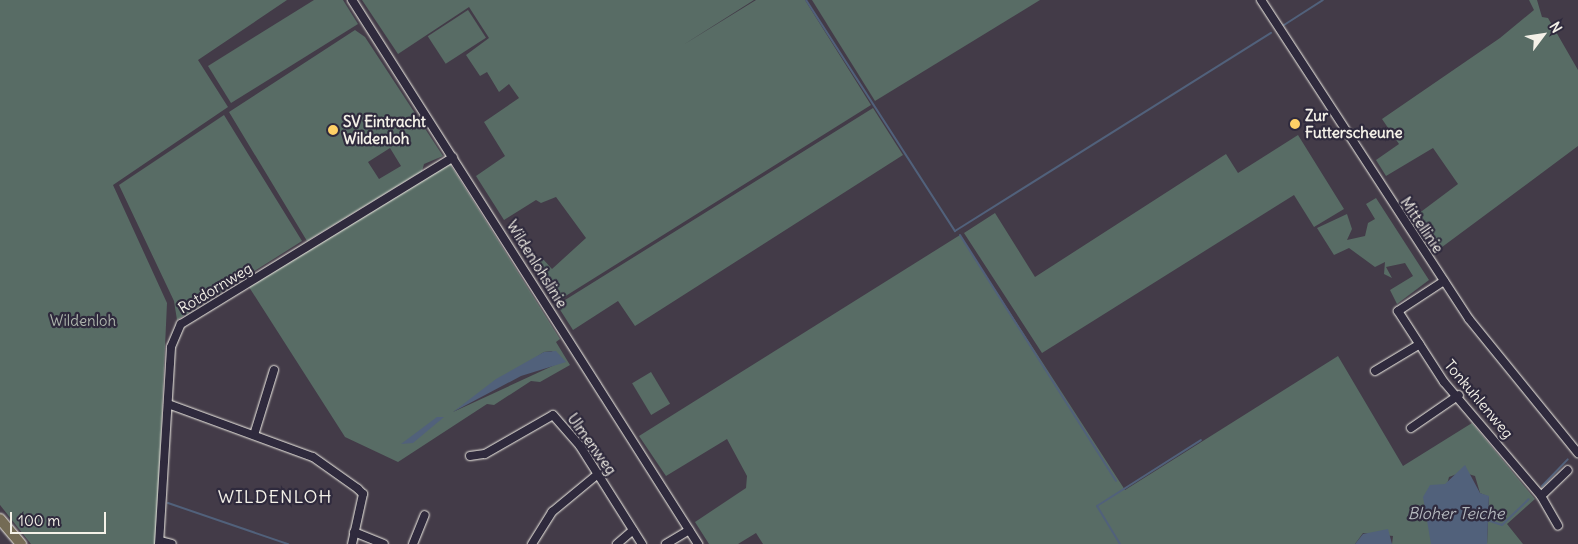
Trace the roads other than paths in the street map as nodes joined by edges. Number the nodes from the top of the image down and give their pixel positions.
1 (352, 0) edge
2 (1261, 0) edge
3 (453, 157) junction
4 (1444, 281) junction
5 (1420, 344) junction
6 (274, 370) dead end
7 (1375, 371) dead end
8 (1459, 396) junction
9 (168, 404) junction
10 (1411, 428) dead end
11 (254, 436) junction
12 (1578, 453) edge
13 (470, 456) dead end
14 (1568, 470) dead end
15 (598, 474) junction
16 (1541, 496) junction
17 (425, 515) dead end
18 (0, 519) edge
19 (1558, 526) dead end
20 (633, 530) junction
21 (689, 530) junction
22 (354, 532) junction
23 (160, 543) edge
24 (21, 544) edge
25 (172, 544) edge
26 (352, 544) edge
27 (384, 544) edge
28 (412, 544) edge
29 (532, 544) edge
30 (617, 544) edge
31 (642, 544) edge
32 (666, 544) edge
33 (698, 544) edge

1 - 3 street, Wildenlohslinie
2 - 4 street, Mittellinie
3 - 9 street, Rotdornweg
3 - 21 street, Wildenlohslinie
4 - 5 street, Tonkuhlenweg
4 - 12 street, Mittellinie
5 - 7 street
5 - 8 street, Tonkuhlenweg
6 - 11 street
8 - 10 street
8 - 16 street, Tonkuhlenweg
9 - 11 street
9 - 23 street, Rotdornweg
11 - 22 street
13 - 15 street, Ulmenweg
14 - 16 street
15 - 20 street, Ulmenweg
15 - 29 street
16 - 19 street, Tonkuhlenweg
17 - 28 street
18 - 24 main road
20 - 30 street
20 - 31 street, Ulmenweg
21 - 32 street
21 - 33 street, Wildenlohslinie
22 - 26 street
22 - 27 street
23 - 25 street

